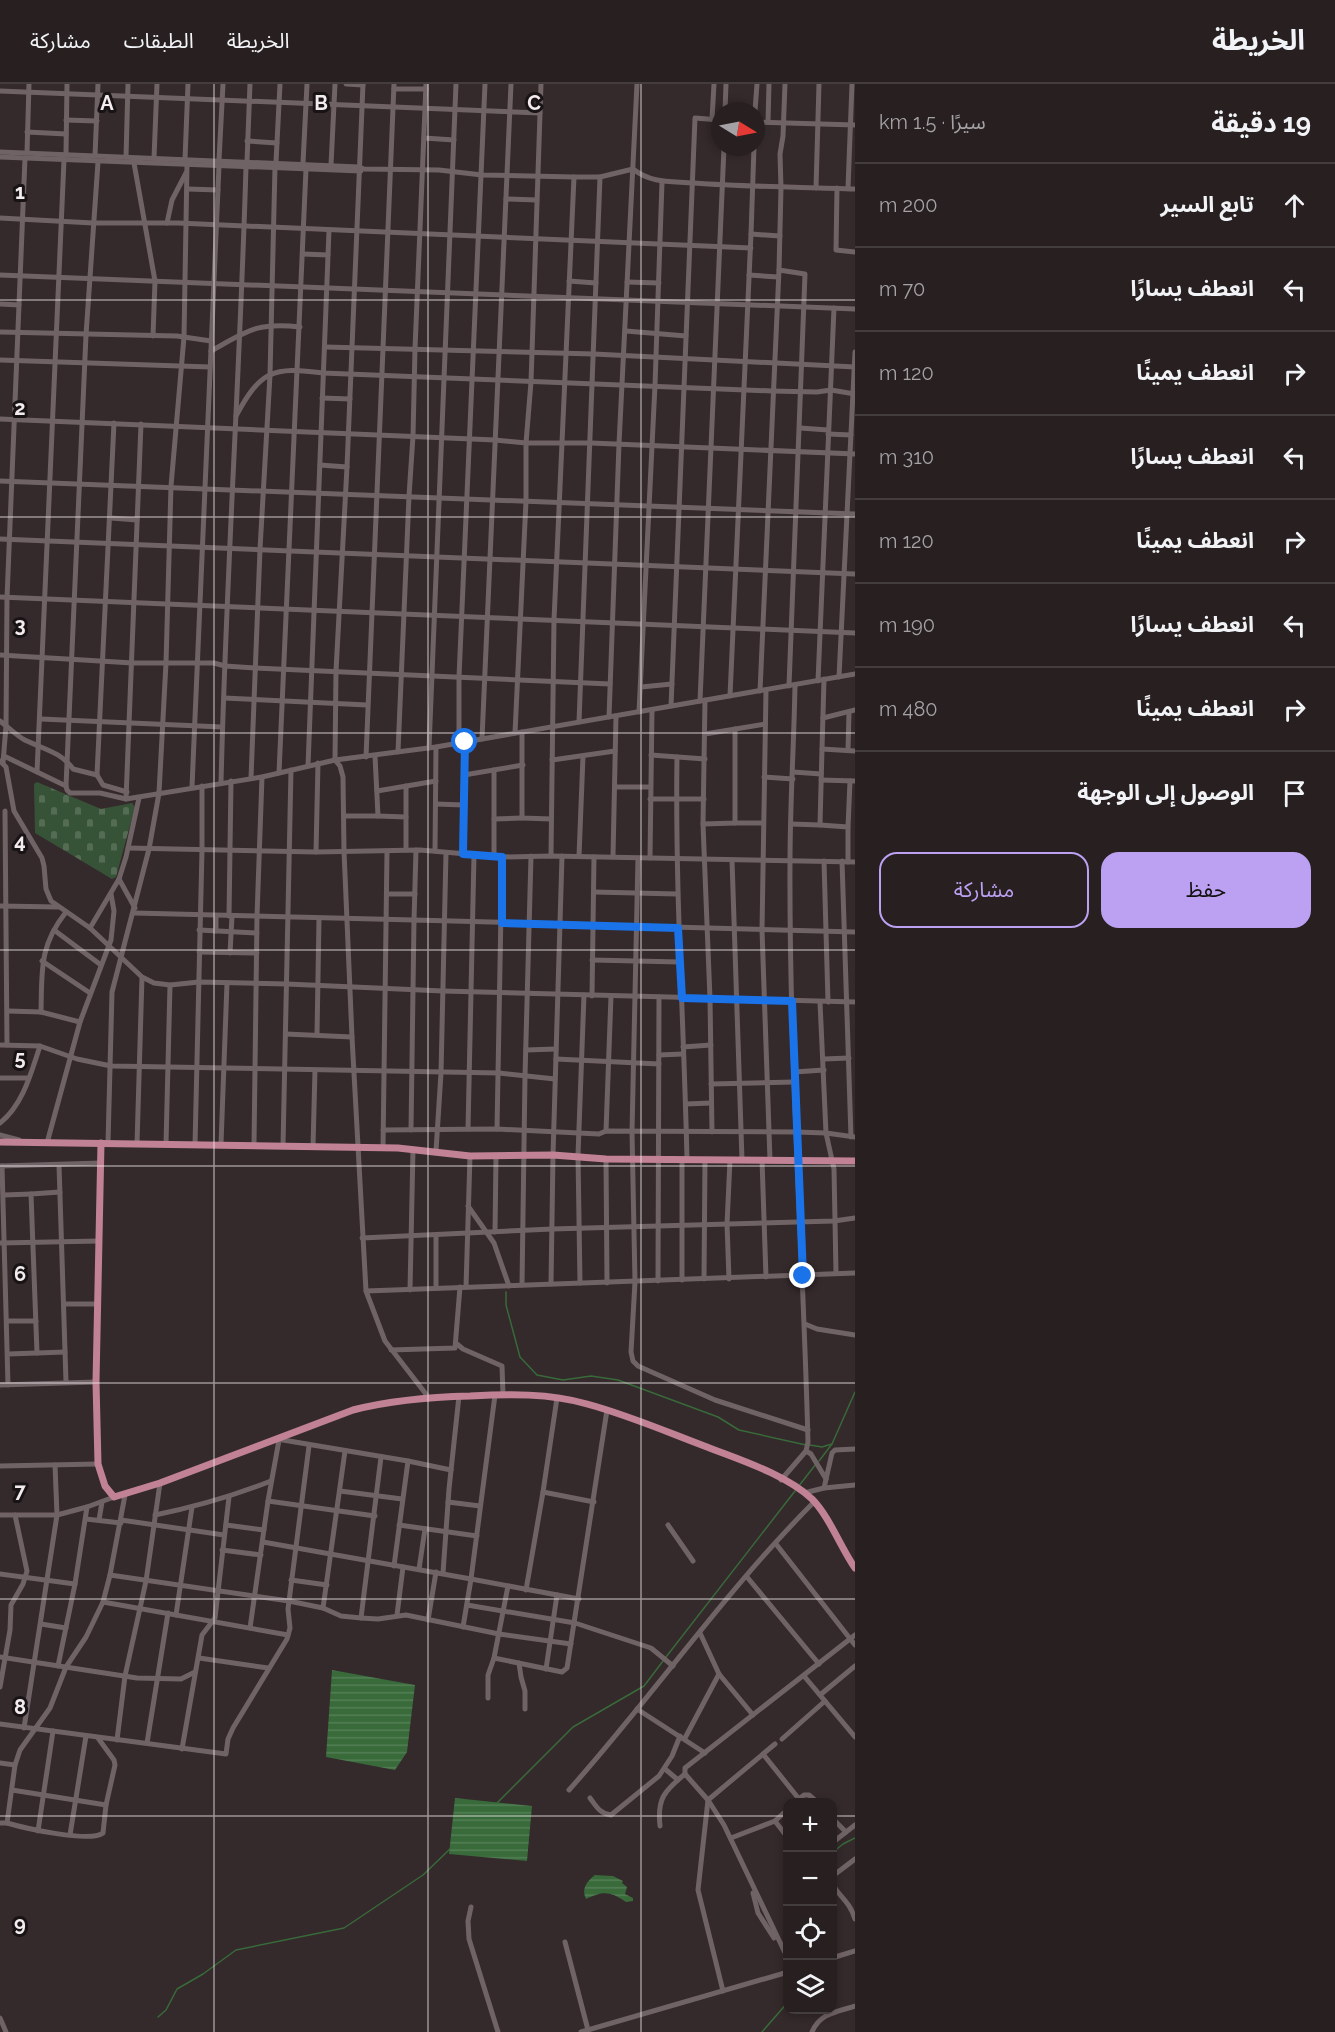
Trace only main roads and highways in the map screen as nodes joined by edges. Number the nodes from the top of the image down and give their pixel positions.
1 (0, 1142) edge
2 (104, 1143) junction
3 (855, 1161) edge
4 (855, 1568) edge

1 - 2 main road
2 - 3 main road
2 - 4 main road

